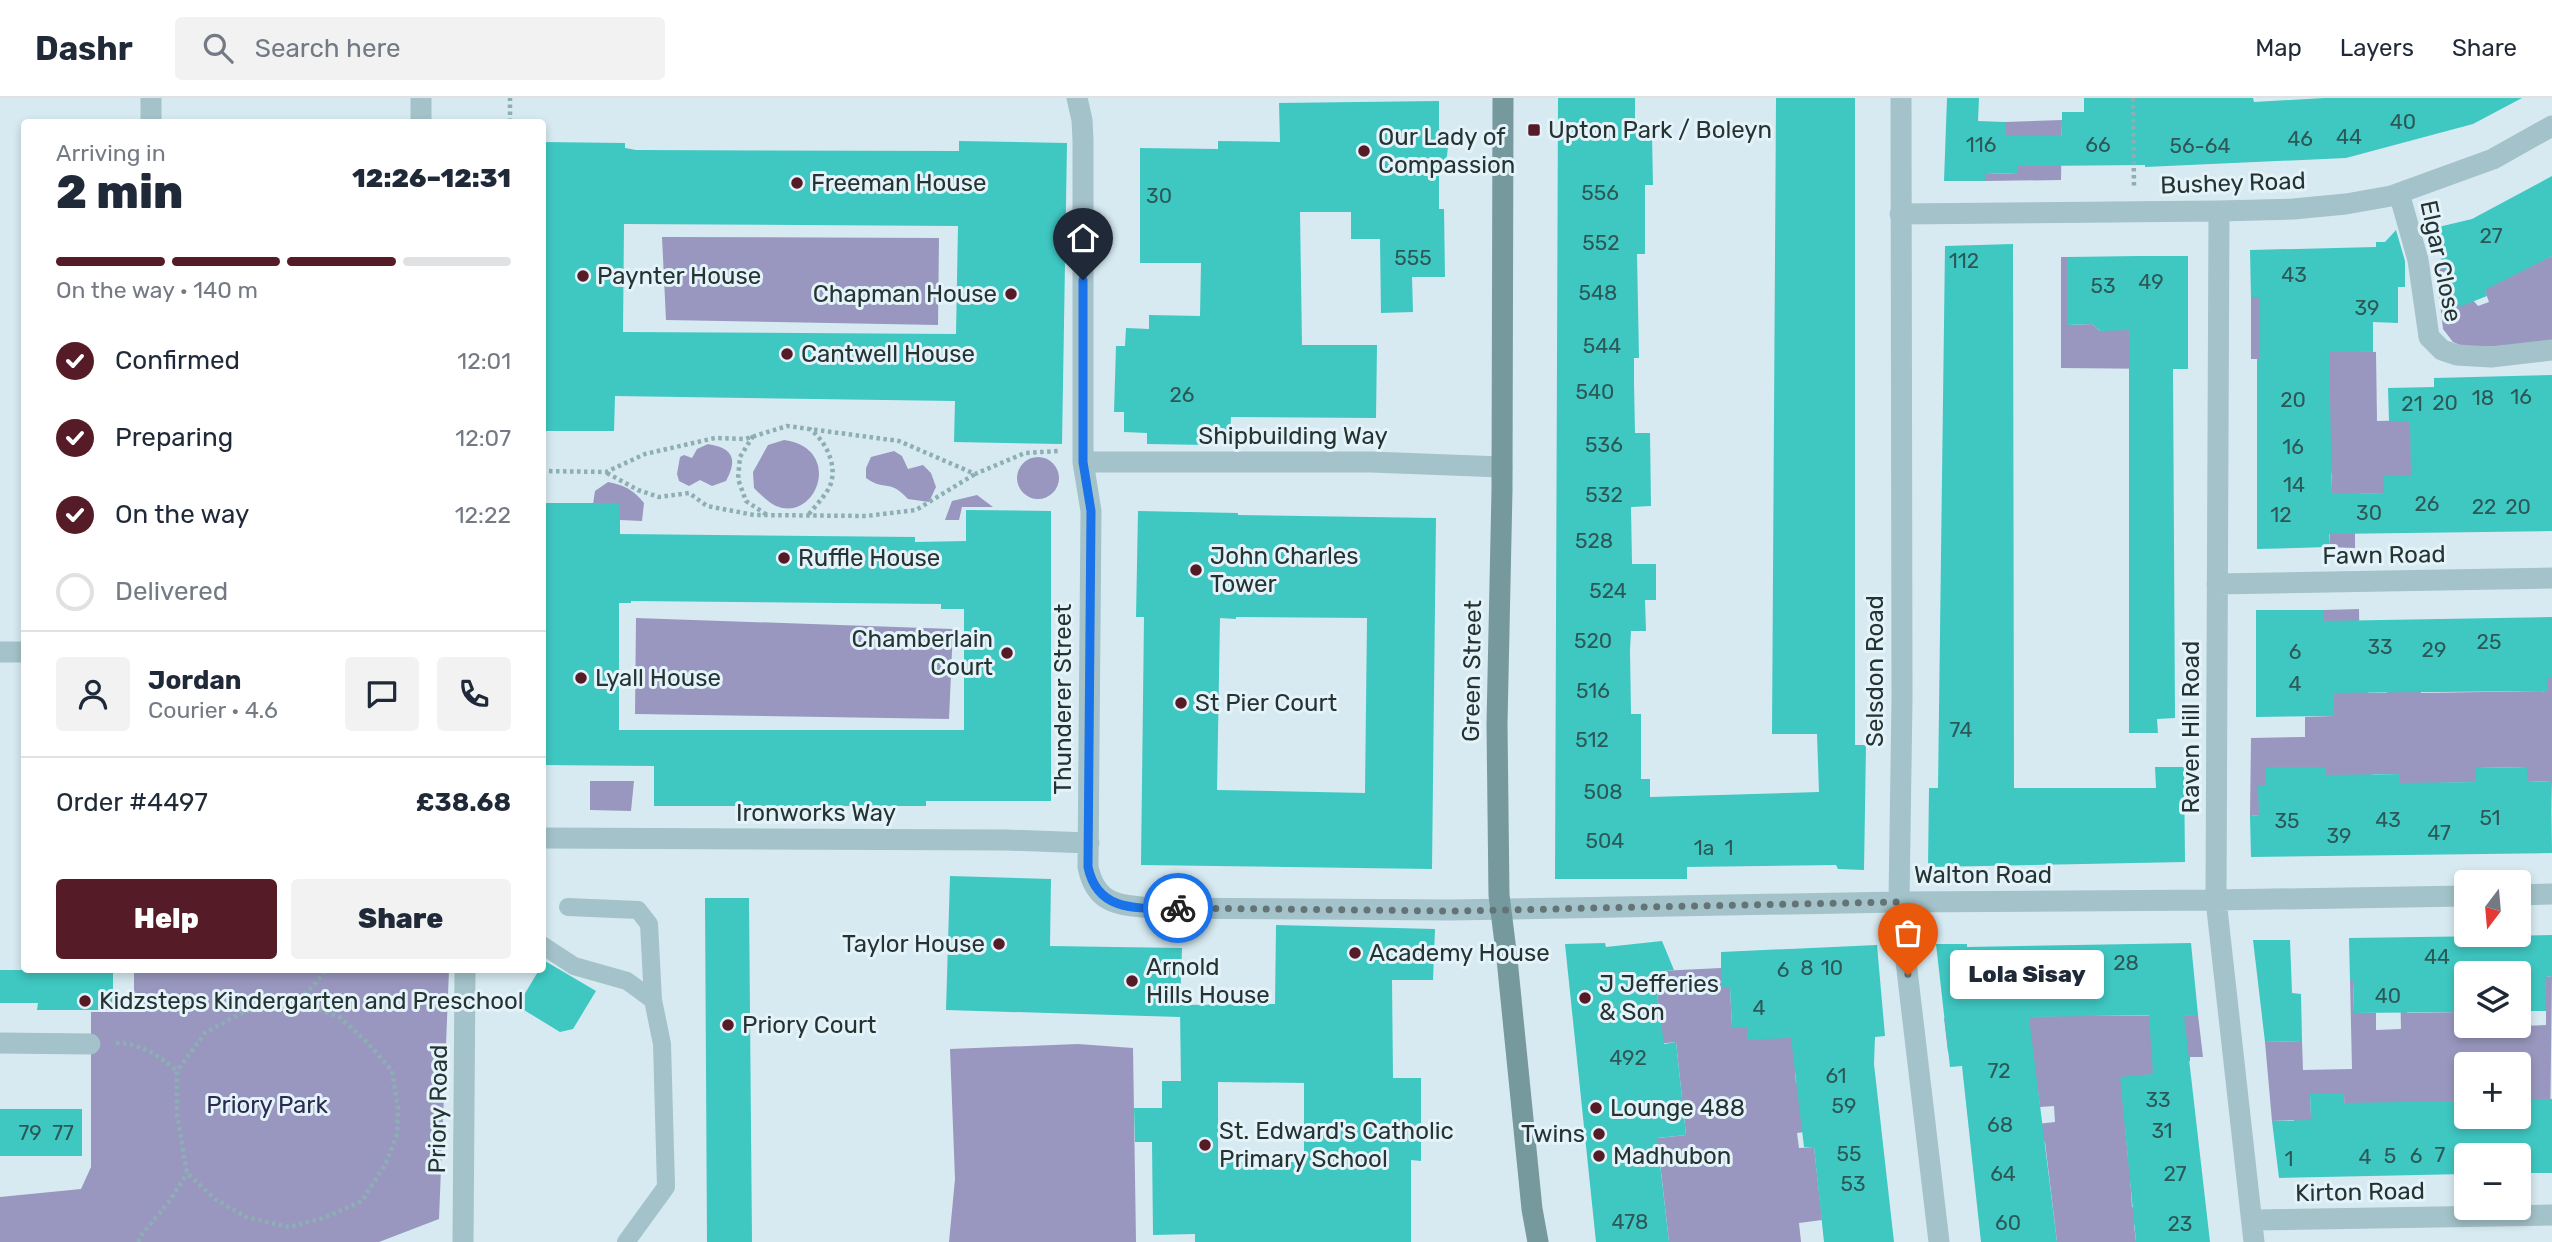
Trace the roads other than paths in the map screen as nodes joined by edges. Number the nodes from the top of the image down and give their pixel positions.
1 (151, 98) edge
2 (421, 98) edge
3 (1077, 98) edge
4 (1503, 98) edge
5 (1901, 98) edge
6 (151, 119) edge
7 (421, 119) edge
8 (2552, 126) edge
9 (2399, 193) junction
10 (2219, 211) junction
11 (1900, 214) junction
12 (2552, 351) edge
13 (1083, 455) junction
14 (1503, 467) junction
15 (2552, 578) edge
16 (2217, 584) junction
17 (0, 652) edge
18 (21, 652) edge
19 (546, 838) edge
20 (1089, 843) junction
21 (2552, 894) edge
22 (2531, 895) edge
23 (2454, 896) edge
24 (2216, 900) junction
25 (1899, 902) junction
26 (568, 907) dead end
27 (1502, 909) junction
28 (546, 948) edge
29 (465, 973) edge
30 (653, 1000) junction
31 (0, 1043) edge
32 (90, 1044) road end
33 (2552, 1215) edge
34 (2252, 1220) junction
35 (463, 1234) edge
36 (447, 1242) edge
37 (626, 1242) edge
38 (1538, 1242) edge
39 (1939, 1242) edge
40 (2254, 1242) edge

1 - 6 street
2 - 7 street
3 - 13 street, Thunderer Street
4 - 14 main road, Green Street
5 - 11 street, Selsdon Road
8 - 9 street, Bushey Road
9 - 10 street, Bushey Road
9 - 12 street, Elgar Close
10 - 11 street, Bushey Road
10 - 16 street, Raven Hill Road
11 - 25 street, Selsdon Road
13 - 14 street, Shipbuilding Way
13 - 20 street, Thunderer Street
14 - 27 main road, Green Street
15 - 16 street, Fawn Road
16 - 24 street, Raven Hill Road
17 - 18 street
19 - 20 street, Ironworks Way
20 - 27 street, Thunderer Street
21 - 22 street
23 - 24 street, Walton Road
24 - 25 street, Walton Road
24 - 34 street, Raven Hill Road
25 - 27 street, Walton Road
25 - 39 street, Selsdon Road
26 - 30 lane
27 - 38 main road, Green Street
28 - 30 lane
29 - 35 street, Priory Road
30 - 37 lane
31 - 32 street
33 - 34 street, Kirton Road
34 - 40 street, Raven Hill Road
35 - 36 street, Priory Road

